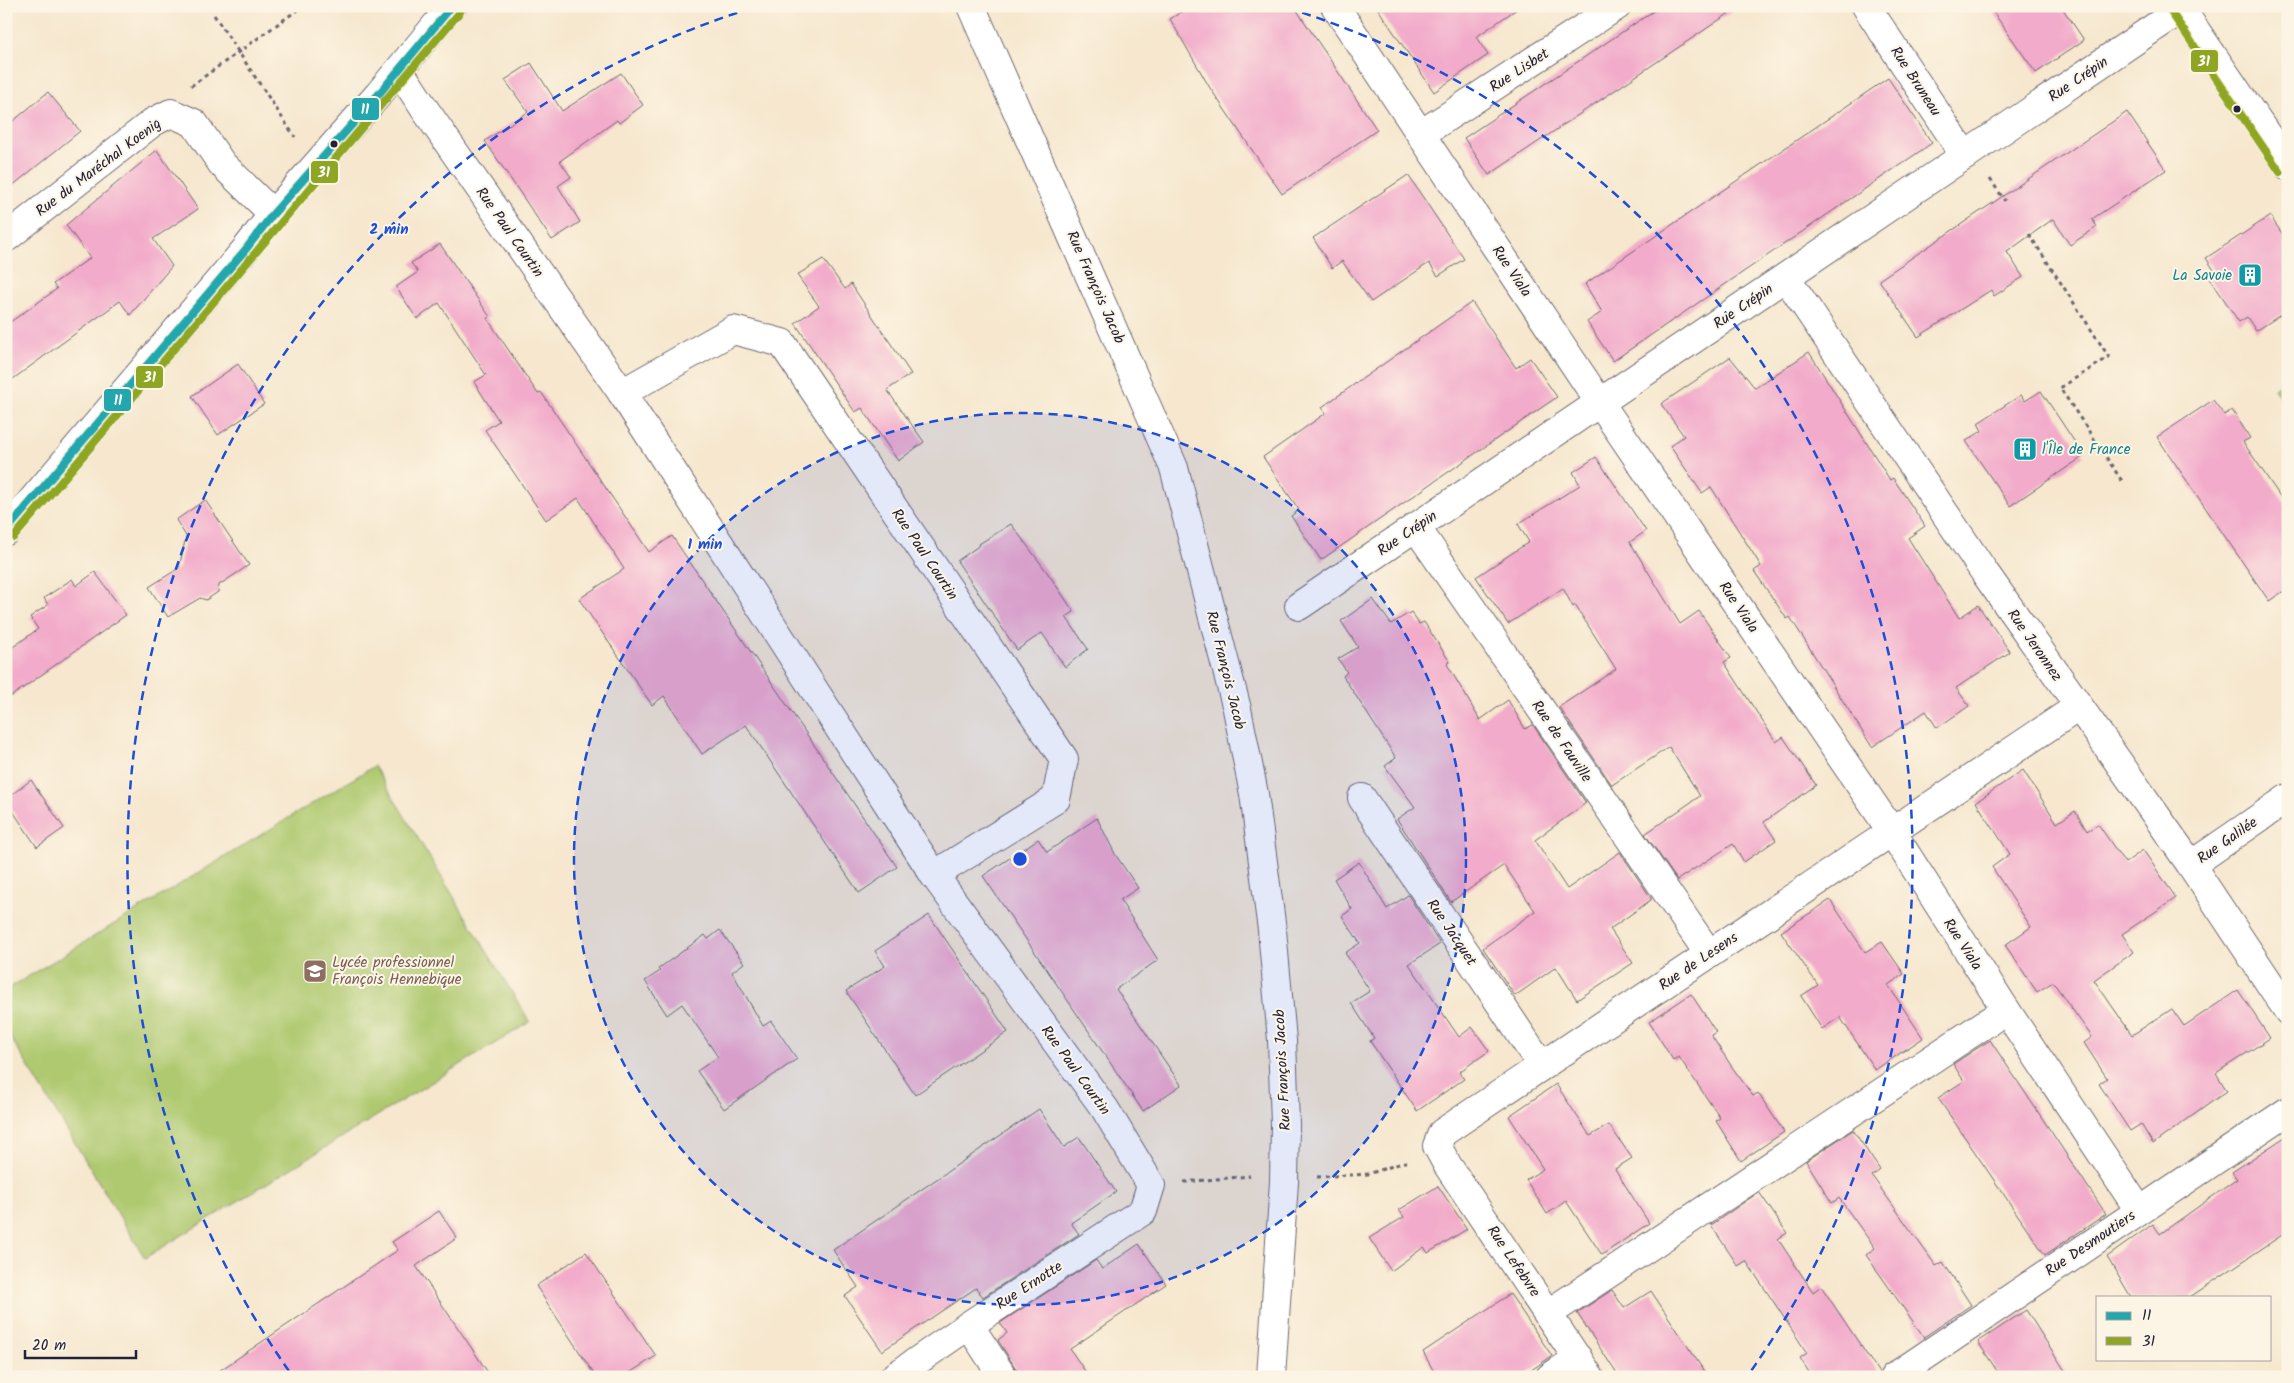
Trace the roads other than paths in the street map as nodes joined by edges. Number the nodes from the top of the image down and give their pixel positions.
1 (452, 6) edge
2 (971, 6) edge
3 (1335, 6) edge
4 (1616, 6) edge
5 (1866, 6) edge
6 (2182, 7) edge
7 (399, 70) junction
8 (1421, 134) junction
9 (1965, 156) junction
10 (2288, 166) edge
11 (273, 214) junction
12 (6, 238) edge
13 (1786, 277) junction
14 (622, 393) junction
15 (1600, 403) junction
16 (1416, 527) junction
17 (6, 531) edge
18 (1299, 606) dead end
19 (2078, 707) junction
20 (1362, 798) dead end
21 (2288, 798) edge
22 (1892, 832) junction
23 (2190, 865) junction
24 (934, 874) junction
25 (1708, 954) junction
26 (2006, 1010) junction
27 (2288, 1011) edge
28 (1542, 1066) junction
29 (2288, 1111) edge
30 (1437, 1146) joint
31 (1151, 1185) joint
32 (2139, 1210) junction
33 (1549, 1313) junction
34 (969, 1325) junction
35 (1584, 1368) edge
36 (894, 1377) edge
37 (1003, 1377) edge
38 (1270, 1377) edge
39 (1550, 1377) edge
40 (1894, 1377) edge

1 - 7 street
2 - 38 street, Rue François Jacob
3 - 8 street, Rue Viala
4 - 8 street, Rue Lisbet
5 - 9 street, Rue Bruneau
6 - 9 street, Rue Crépin
6 - 10 street
7 - 11 street
7 - 14 street, Rue Paul Courtin
8 - 15 street, Rue Viala
9 - 13 street, Rue Crépin
11 - 12 street, Rue du Maréchal Koenig
11 - 17 street
13 - 15 street, Rue Crépin
13 - 19 street, Rue Jeronnez
14 - 24 street, Rue Paul Courtin
14 - 24 street, Rue Paul Courtin
15 - 16 street, Rue Crépin
15 - 22 street, Rue Viala
16 - 18 street, Rue Crépin
16 - 25 street, Rue de Fauville
19 - 22 street, Rue de Lesens
19 - 23 street, Rue Jeronnez
20 - 28 street, Rue Jacquet
21 - 23 street, Rue Galilée
22 - 25 street, Rue de Lesens
22 - 26 street, Rue Viala
23 - 27 street, Rue Jeronnez
24 - 31 street, Rue Paul Courtin
25 - 28 street, Rue de Lesens
26 - 32 street, Rue Viala
26 - 33 street
28 - 30 street, Rue de Lesens
29 - 32 street, Rue Desmoutiers
30 - 33 street, Rue Lefebvre
31 - 34 street, Rue Ernotte
32 - 40 street, Rue Desmoutiers
33 - 35 street, Rue Lefebvre
34 - 36 street, Rue Ernotte
34 - 37 street
35 - 39 street

